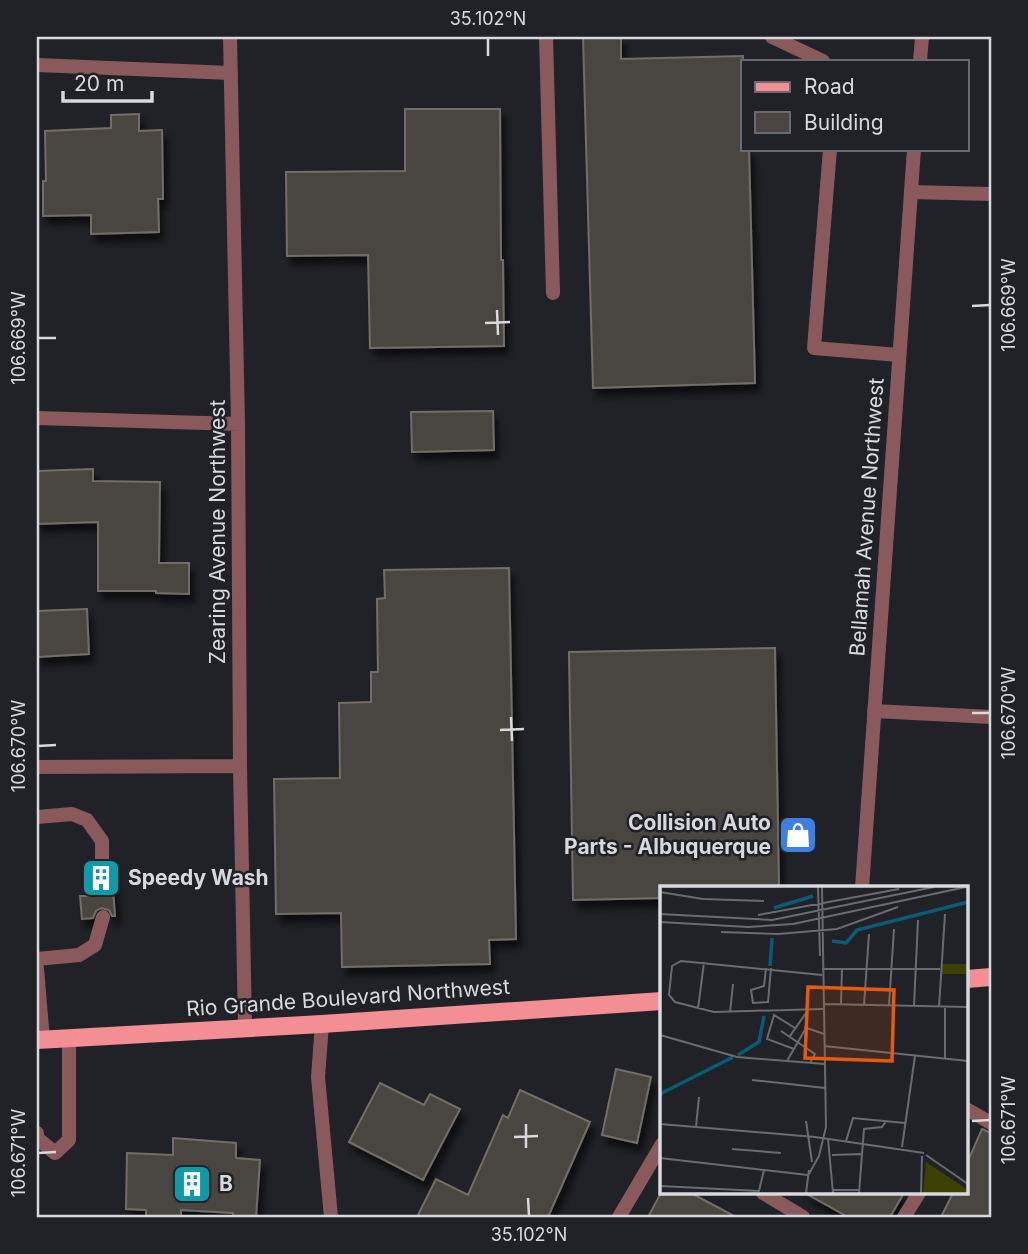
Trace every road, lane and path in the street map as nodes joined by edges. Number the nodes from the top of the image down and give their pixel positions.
1 (230, 37) edge
2 (545, 37) edge
3 (772, 37) edge
4 (922, 37) edge
5 (821, 60) edge
6 (920, 60) edge
7 (37, 65) edge
8 (231, 73) junction
9 (830, 150) edge
10 (914, 150) edge
11 (911, 192) junction
12 (991, 194) edge
13 (553, 293) dead end
14 (899, 355) junction
15 (37, 418) edge
16 (238, 424) junction
17 (874, 711) junction
18 (991, 717) edge
19 (240, 766) junction
20 (37, 767) edge
21 (37, 817) edge
22 (102, 860) dead end
23 (862, 886) edge
24 (103, 917) dead end
25 (37, 959) edge
26 (37, 968) edge
27 (991, 978) edge
28 (968, 979) edge
29 (660, 1001) edge
30 (322, 1024) junction
31 (245, 1028) junction
32 (69, 1038) junction
33 (40, 1040) edge
34 (968, 1110) edge
35 (991, 1122) edge
36 (37, 1133) edge
37 (660, 1147) edge
38 (765, 1194) edge
39 (918, 1194) edge
40 (331, 1217) edge
41 (619, 1217) edge
42 (803, 1217) edge
43 (904, 1217) edge

1 - 8 street, Zearing Avenue Northwest
2 - 13 street
3 - 5 street
4 - 6 street
7 - 8 street
8 - 16 street, Zearing Avenue Northwest
9 - 14 street
10 - 11 street, Bellamah Avenue Northwest
11 - 12 street
11 - 14 street, Bellamah Avenue Northwest
14 - 17 street, Bellamah Avenue Northwest
15 - 16 street
16 - 19 street, Zearing Avenue Northwest
17 - 18 street
17 - 23 street, Bellamah Avenue Northwest
19 - 20 street
19 - 31 street, Zearing Avenue Northwest
21 - 22 street
24 - 25 street
26 - 33 street
27 - 28 main road
29 - 30 main road, Rio Grande Boulevard Northwest
30 - 31 main road, Rio Grande Boulevard Northwest
30 - 40 street
31 - 32 main road, Rio Grande Boulevard Northwest
32 - 33 main road, Rio Grande Boulevard Northwest
32 - 36 street
34 - 35 street
37 - 41 street
38 - 42 street
39 - 43 street

